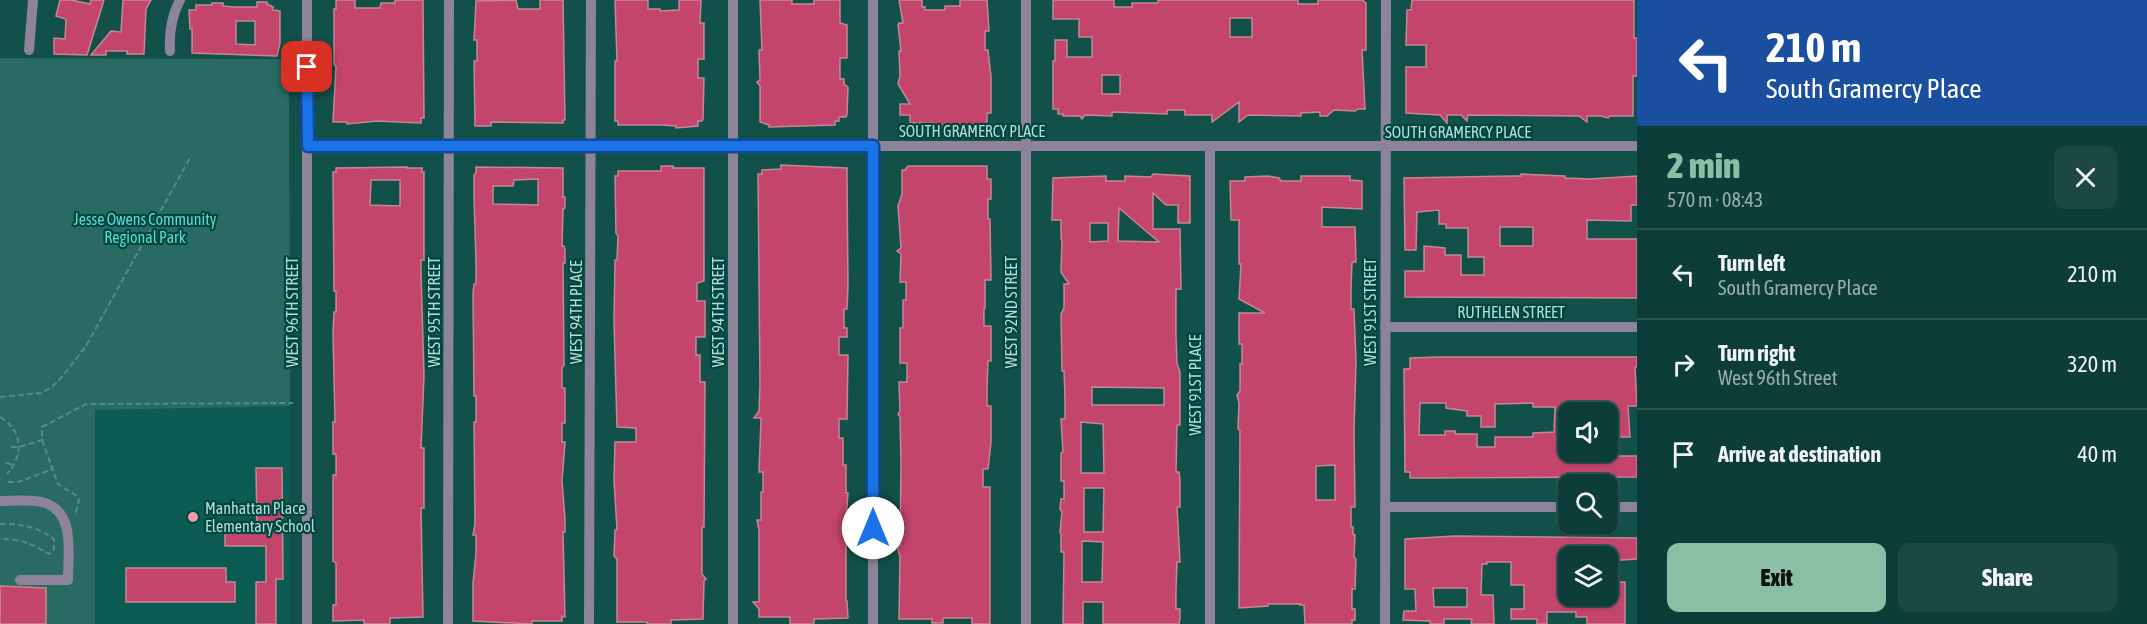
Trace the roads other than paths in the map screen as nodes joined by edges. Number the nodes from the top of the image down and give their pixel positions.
1 (33, 0) edge
2 (180, 0) edge
3 (307, 0) edge
4 (449, 0) edge
5 (591, 0) edge
6 (733, 0) edge
7 (873, 0) edge
8 (1026, 0) edge
9 (1386, 0) edge
10 (29, 50) dead end
11 (170, 51) dead end
12 (308, 146) junction
13 (450, 146) junction
14 (592, 146) junction
15 (734, 146) junction
16 (873, 146) junction
17 (1637, 146) edge
18 (1027, 147) junction
19 (1210, 147) junction
20 (1386, 147) junction
21 (1385, 327) junction
22 (1637, 327) edge
23 (0, 501) edge
24 (1385, 507) junction
25 (1558, 507) edge
26 (1618, 507) edge
27 (1637, 507) edge
28 (20, 580) dead end
29 (307, 624) edge
30 (448, 624) edge
31 (589, 624) edge
32 (733, 624) edge
33 (873, 624) edge
34 (1026, 624) edge
35 (1210, 624) edge
36 (1385, 624) edge

1 - 10 street
2 - 11 street
3 - 12 street, WEST 96TH STREET
4 - 13 street, WEST 95TH STREET
5 - 14 street, WEST 94TH PLACE
6 - 15 street, WEST 94TH STREET
7 - 16 street
8 - 18 street, WEST 92ND STREET
9 - 20 street, WEST 91ST STREET
12 - 13 street, SOUTH GRAMERCY PLACE
12 - 29 street, WEST 96TH STREET
13 - 14 street, SOUTH GRAMERCY PLACE
13 - 30 street, WEST 95TH STREET
14 - 15 street, SOUTH GRAMERCY PLACE
14 - 31 street, WEST 94TH PLACE
15 - 16 street, SOUTH GRAMERCY PLACE
15 - 32 street, WEST 94TH STREET
16 - 18 street, SOUTH GRAMERCY PLACE
16 - 33 street
17 - 20 street, SOUTH GRAMERCY PLACE
18 - 19 street, SOUTH GRAMERCY PLACE
18 - 34 street, WEST 92ND STREET
19 - 20 street, SOUTH GRAMERCY PLACE
19 - 35 street, WEST 91ST PLACE
20 - 21 street, WEST 91ST STREET
21 - 22 street, RUTHELEN STREET
21 - 24 street, WEST 91ST STREET
23 - 28 street
24 - 25 street
24 - 36 street, WEST 91ST STREET
26 - 27 street

